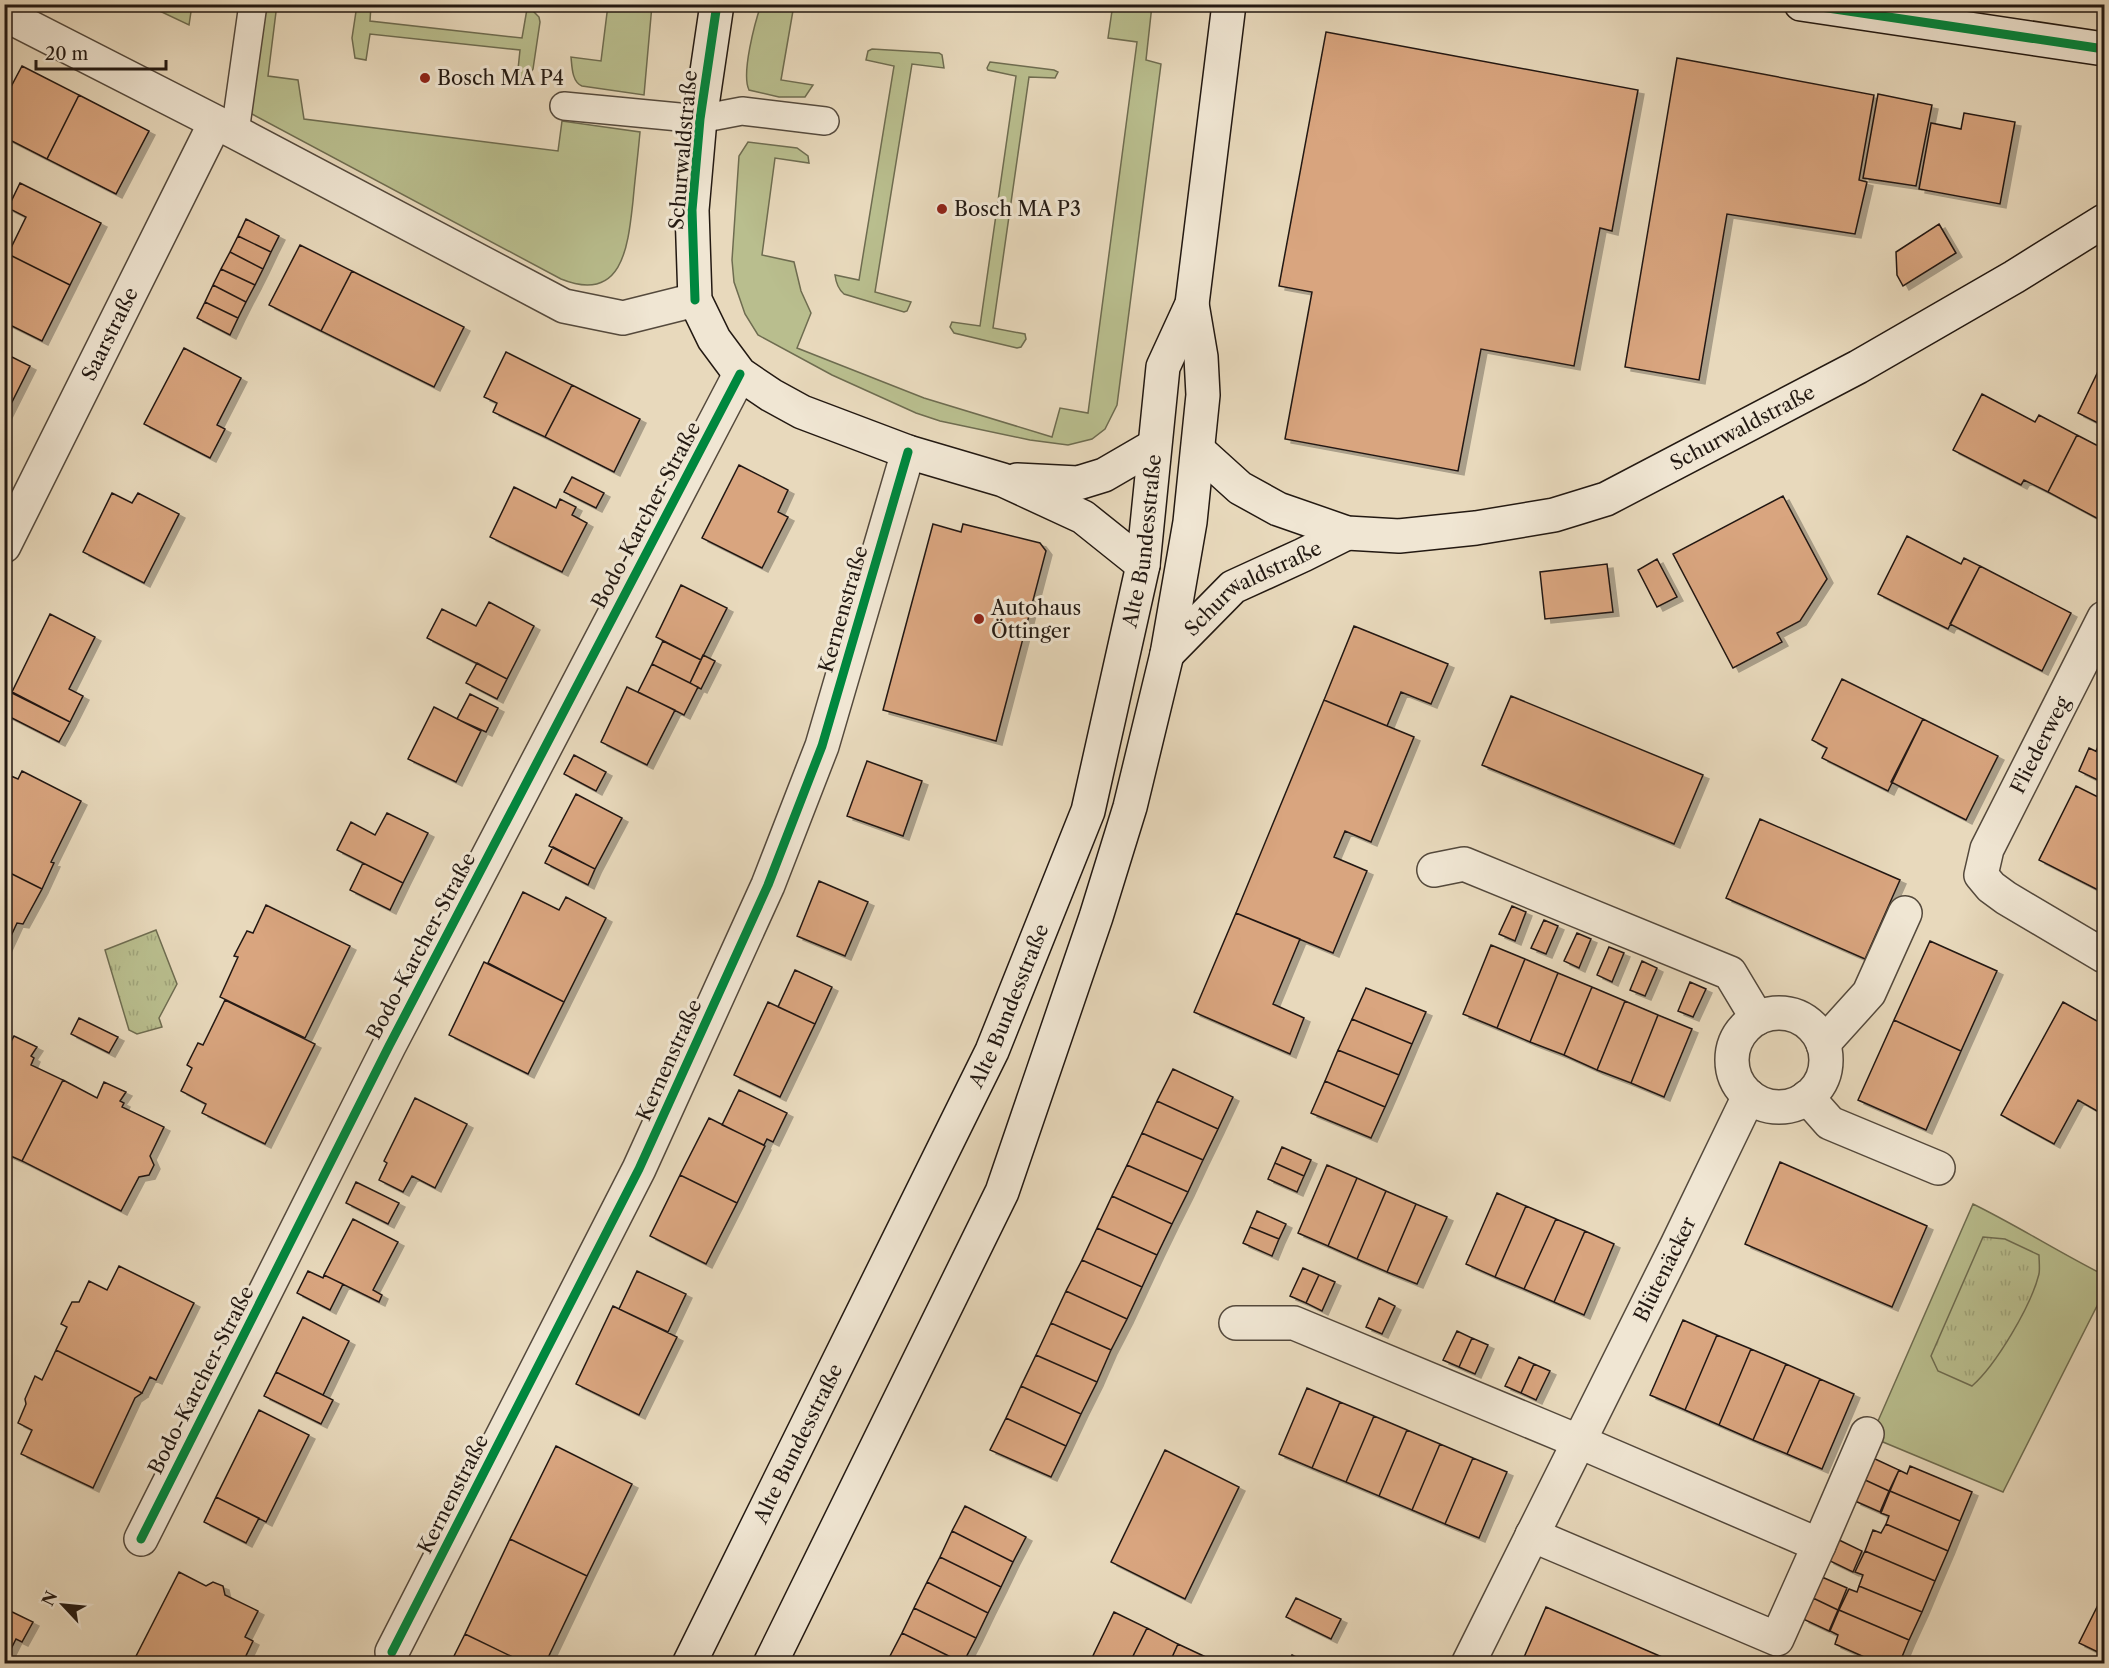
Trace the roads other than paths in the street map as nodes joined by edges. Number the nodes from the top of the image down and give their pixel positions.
1 (253, 4) edge
2 (717, 4) edge
3 (1229, 4) edge
4 (1801, 4) edge
5 (4, 14) edge
6 (2104, 49) edge
7 (564, 106) dead end
8 (700, 119) junction
9 (825, 121) dead end
10 (225, 128) junction
11 (2104, 221) edge
12 (695, 300) junction
13 (1192, 304) junction
14 (741, 374) junction
15 (1154, 446) junction
16 (1198, 450) junction
17 (908, 452) junction
18 (1003, 480) junction
19 (1347, 533) junction
20 (4, 546) edge
21 (1143, 565) junction
22 (2104, 618) edge
23 (1167, 654) junction
24 (1434, 870) dead end
25 (1905, 913) dead end
26 (2104, 956) edge
27 (1757, 1018) junction
28 (1823, 1044) junction
29 (1749, 1096) junction
30 (1807, 1097) junction
31 (1938, 1168) dead end
32 (1236, 1323) dead end
33 (1867, 1434) dead end
34 (1580, 1442) junction
35 (1532, 1535) junction
36 (141, 1539) dead end
37 (1819, 1545) junction
38 (392, 1652) dead end
39 (689, 1664) edge
40 (771, 1664) edge
41 (1468, 1664) edge

1 - 10 lane
2 - 8 street, Schurwaldstraße
3 - 13 street, Alte Bundesstraße
4 - 6 street
5 - 10 street
7 - 8 lane
8 - 9 lane
8 - 12 street, Schurwaldstraße
10 - 12 street
10 - 20 street, Saarstraße
11 - 19 street, Schurwaldstraße
12 - 14 street, Schurwaldstraße
13 - 15 street, Alte Bundesstraße
13 - 16 street, Alte Bundesstraße
14 - 17 street, Schurwaldstraße
14 - 36 street, Bodo-Karcher-Straße
15 - 18 street, Schurwaldstraße
15 - 21 street, Alte Bundesstraße
16 - 19 street, Schurwaldstraße
16 - 23 street, Alte Bundesstraße
17 - 18 street, Schurwaldstraße
17 - 38 street, Kernenstraße
18 - 21 street, Schurwaldstraße
19 - 23 street, Schurwaldstraße
21 - 39 street, Alte Bundesstraße
22 - 26 street, Fliederweg
23 - 40 street, Alte Bundesstraße
24 - 27 street
25 - 28 street
27 - 28 street
27 - 29 street
28 - 30 street
29 - 30 street
29 - 34 street, Blütenäcker
30 - 31 street
32 - 34 street
33 - 37 street
34 - 35 street, Blütenäcker
34 - 37 street
35 - 37 street
35 - 41 street, Blütenäcker

